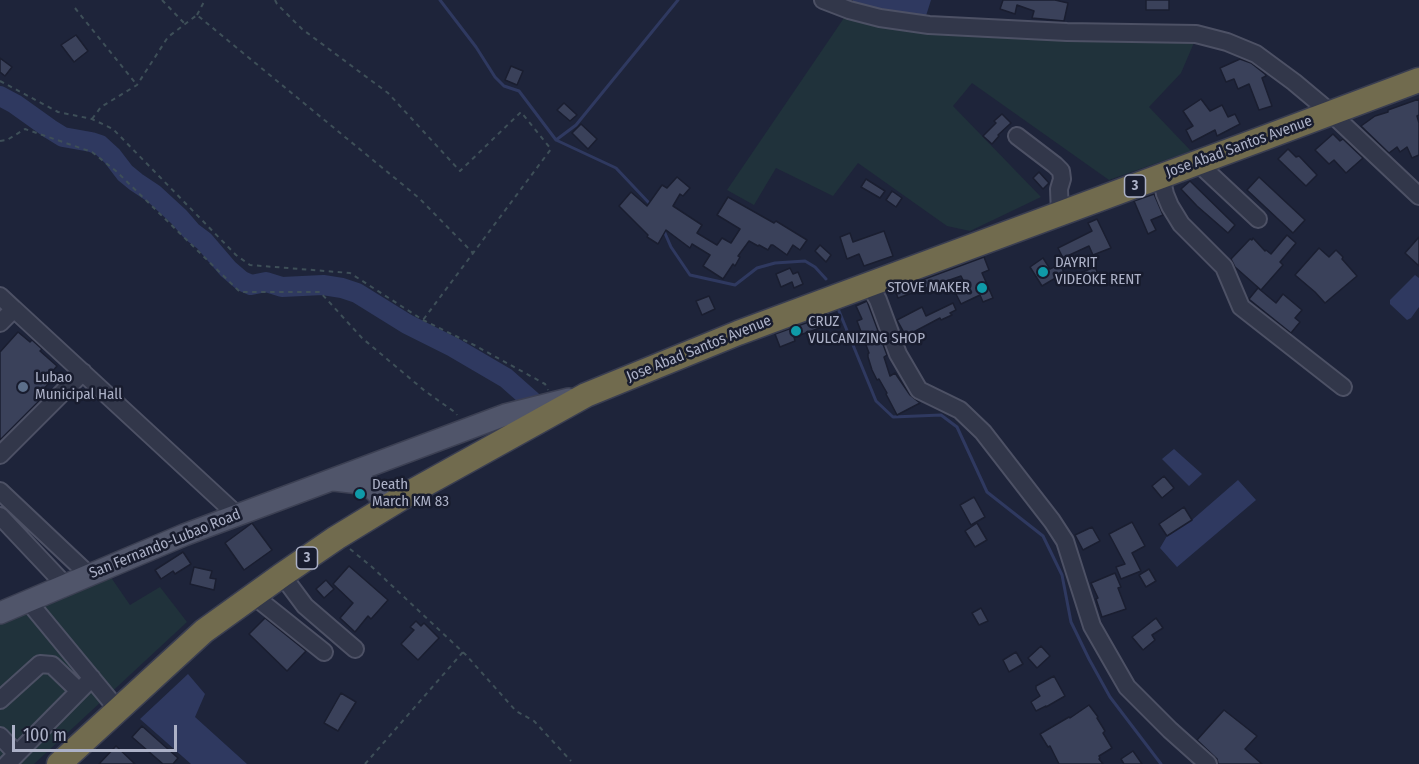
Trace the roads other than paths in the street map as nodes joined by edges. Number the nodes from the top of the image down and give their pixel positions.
1 (823, 0) edge
2 (1419, 80) edge
3 (1331, 113) junction
4 (1017, 136) dead end
5 (1198, 163) junction
6 (1161, 176) junction
7 (1419, 196) edge
8 (1060, 214) junction
9 (1258, 219) dead end
10 (869, 284) junction
11 (0, 296) edge
12 (14, 309) junction
13 (0, 323) edge
14 (83, 372) junction
15 (1343, 387) dead end
16 (586, 395) junction
17 (0, 454) edge
18 (331, 480) junction
19 (0, 491) edge
20 (385, 508) junction
21 (237, 515) junction
22 (0, 516) edge
23 (89, 575) junction
24 (282, 575) junction
25 (65, 585) junction
26 (254, 596) junction
27 (28, 601) junction
28 (0, 613) edge
29 (355, 650) dead end
30 (324, 652) dead end
31 (92, 678) junction
32 (79, 692) junction
33 (0, 700) edge
34 (118, 710) junction
35 (0, 736) edge
36 (12, 759) edge
37 (59, 764) edge
38 (1208, 764) edge

1 - 3 street
2 - 3 highway, Jose Abad Santos Avenue / 3
3 - 5 highway, Jose Abad Santos Avenue / 3
3 - 7 street
4 - 8 street
5 - 6 highway, Jose Abad Santos Avenue / 3
5 - 9 street
6 - 8 highway, Jose Abad Santos Avenue / 3
6 - 15 street
8 - 10 highway, Jose Abad Santos Avenue / 3
10 - 16 highway, Jose Abad Santos Avenue / 3
10 - 38 street
11 - 12 street
12 - 13 street
12 - 14 street
14 - 17 street
14 - 21 street
16 - 18 main road, San Fernando-Lubao Road
16 - 20 highway, Jose Abad Santos Avenue / 3
18 - 20 main road, San Fernando-Lubao Road
18 - 21 main road, San Fernando-Lubao Road
19 - 23 street
20 - 24 highway, Jose Abad Santos Avenue / 3
21 - 23 main road, San Fernando-Lubao Road
22 - 25 street
23 - 25 main road, San Fernando-Lubao Road
24 - 26 highway, Jose Abad Santos Avenue / 3
24 - 29 street
25 - 27 main road, San Fernando-Lubao Road
26 - 30 street
26 - 34 highway, Jose Abad Santos Avenue / 3
27 - 28 main road, San Fernando-Lubao Road
27 - 31 street
31 - 32 street
31 - 34 street
32 - 33 street
32 - 36 street
34 - 37 highway, Jose Abad Santos Avenue / 3
35 - 36 street

